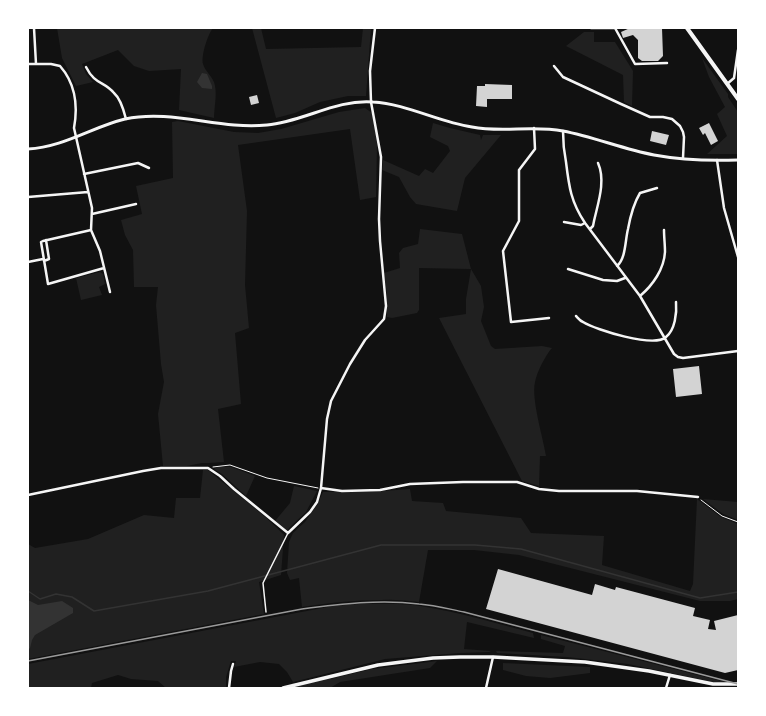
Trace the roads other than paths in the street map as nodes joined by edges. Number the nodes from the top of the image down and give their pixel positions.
1 (34, 28) edge
2 (375, 28) edge
3 (591, 28) edge
4 (687, 28) edge
5 (738, 50) edge
6 (667, 63) dead end
7 (28, 64) edge
8 (36, 64) junction
9 (554, 66) dead end
10 (86, 67) dead end
11 (727, 84) junction
12 (738, 99) edge
13 (372, 102) junction
14 (126, 119) junction
15 (534, 128) junction
16 (563, 131) junction
17 (76, 138) junction
18 (28, 149) edge
19 (683, 158) junction
20 (717, 160) junction
21 (738, 160) edge
22 (598, 163) dead end
23 (149, 168) dead end
24 (84, 174) junction
25 (657, 188) dead end
26 (88, 192) junction
27 (28, 197) edge
28 (136, 204) dead end
29 (92, 214) junction
30 (564, 222) dead end
31 (585, 224) junction
32 (590, 229) junction
33 (91, 230) junction
34 (664, 230) dead end
35 (46, 240) junction
36 (738, 257) edge
37 (43, 260) junction
38 (28, 262) edge
39 (617, 266) junction
40 (104, 268) junction
41 (568, 269) dead end
42 (625, 278) junction
43 (110, 292) dead end
44 (640, 296) junction
45 (676, 302) dead end
46 (576, 316) dead end
47 (549, 318) dead end
48 (666, 338) junction
49 (738, 351) edge
50 (321, 488) junction
51 (28, 495) edge
52 (698, 497) road end
53 (288, 533) junction
54 (266, 612) dead end
55 (493, 657) junction
56 (233, 664) dead end
57 (670, 675) junction
58 (738, 684) edge
59 (724, 687) edge
60 (229, 688) edge
61 (282, 688) edge
62 (486, 688) edge
63 (666, 688) edge

1 - 8 street
2 - 13 street
3 - 6 street
4 - 11 main road
5 - 11 street
7 - 8 street
8 - 17 street
9 - 19 street
10 - 14 street
11 - 12 main road
13 - 14 street
13 - 15 street
13 - 50 street
14 - 17 street
15 - 16 street
15 - 47 street
16 - 19 street
16 - 31 street
17 - 18 street
17 - 24 street
19 - 20 street
20 - 21 street
20 - 36 street
22 - 32 street
23 - 24 street
24 - 26 street
25 - 39 street
26 - 27 street
26 - 29 street
28 - 29 street
29 - 33 street
30 - 31 street
31 - 32 street
32 - 39 street
33 - 35 street
33 - 40 street
34 - 44 street
35 - 37 street
35 - 37 street
37 - 38 street
37 - 40 street
39 - 42 street
40 - 43 street
41 - 42 street
42 - 44 street
44 - 48 street
45 - 48 street
46 - 48 street
48 - 49 street
50 - 52 street
50 - 53 street
51 - 53 street
53 - 54 lane
55 - 57 main road
55 - 61 main road
55 - 62 street
56 - 60 street
57 - 59 main road
57 - 63 street
58 - 59 main road

